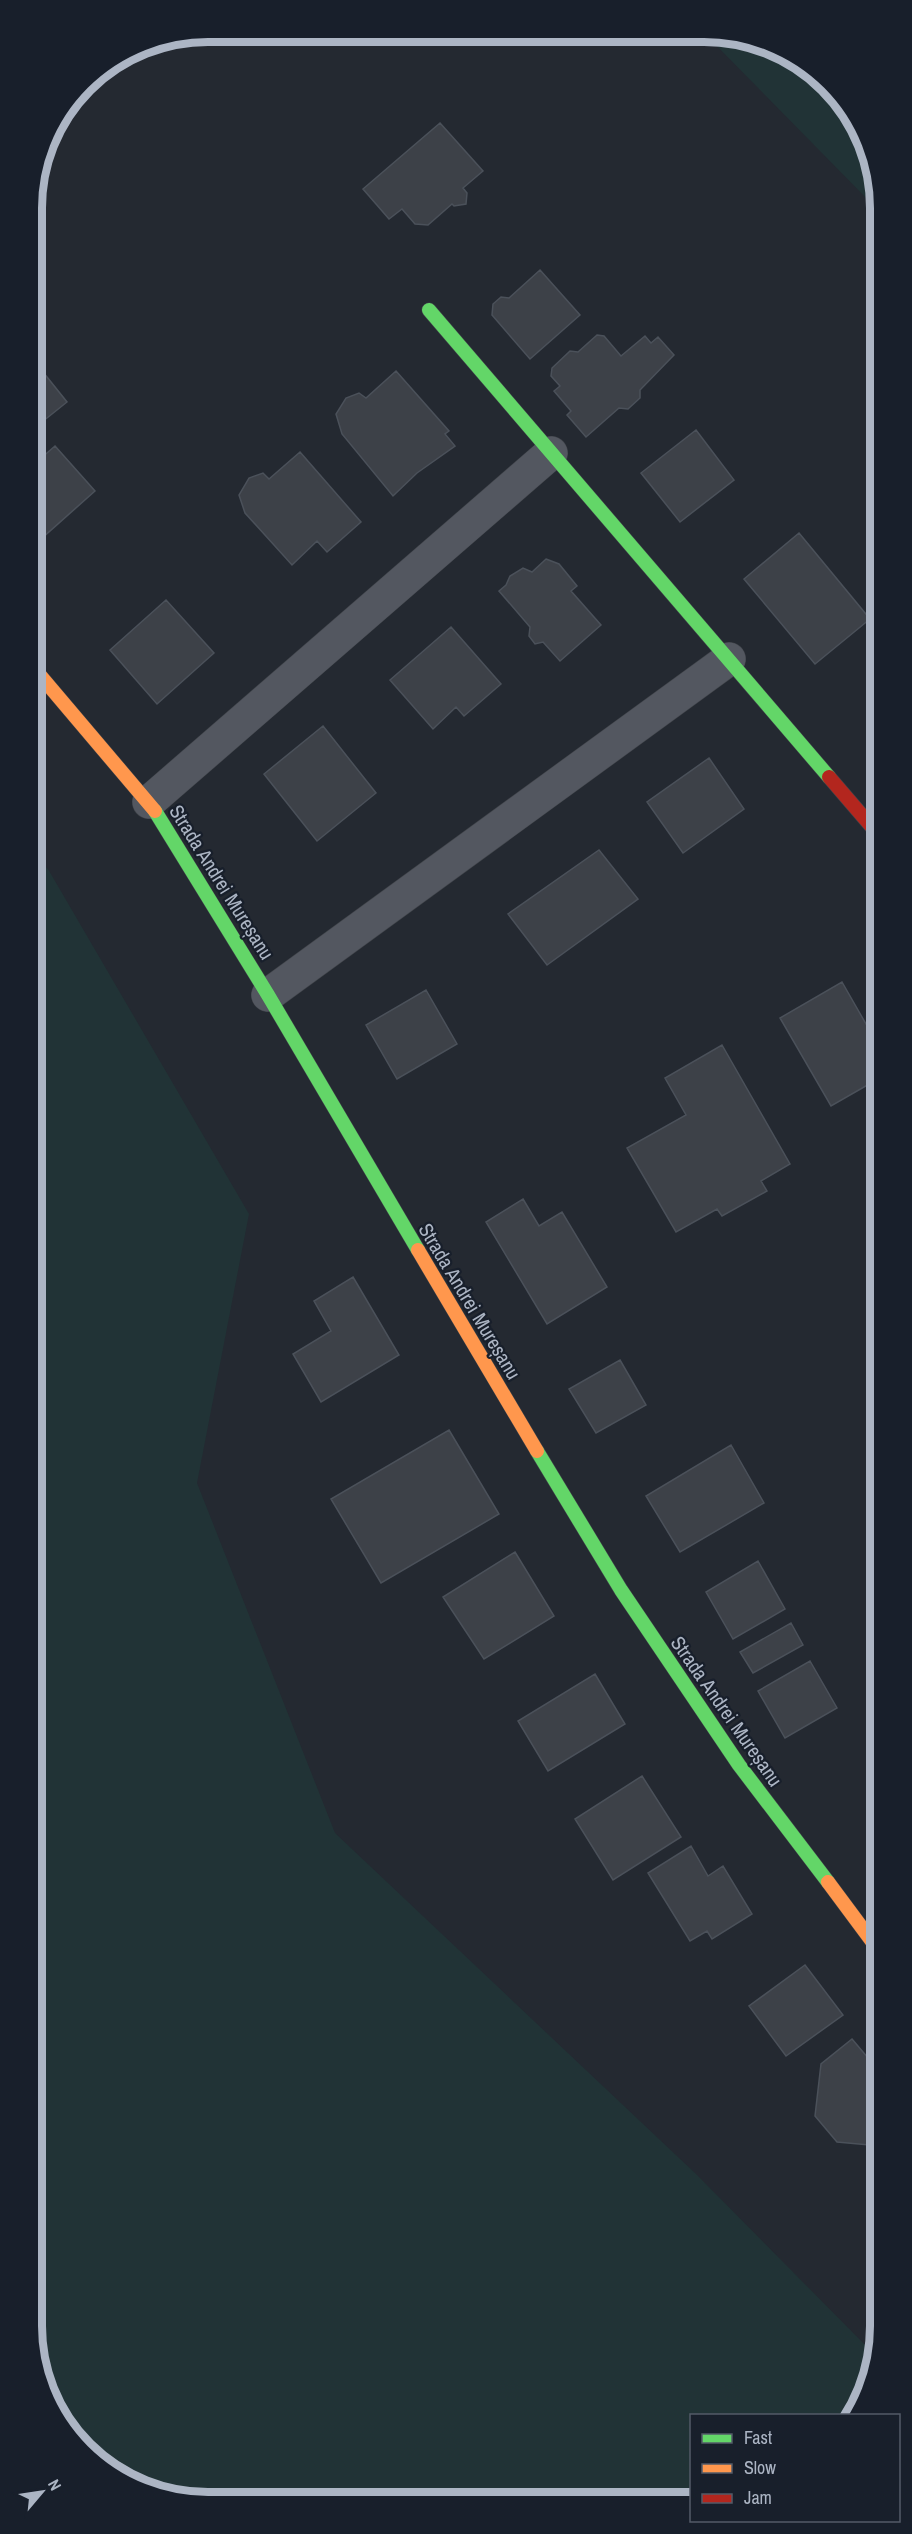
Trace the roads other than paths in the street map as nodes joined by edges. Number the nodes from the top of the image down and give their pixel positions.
1 (429, 310) dead end
2 (551, 453) junction
3 (729, 659) junction
4 (42, 677) edge
5 (149, 802) junction
6 (870, 825) edge
7 (268, 995) junction
8 (870, 1939) edge

1 - 2 street
2 - 3 street
2 - 5 street
3 - 6 street
3 - 7 street
4 - 5 street, Strada Andrei Mureșanu
5 - 7 street, Strada Andrei Mureșanu
7 - 8 street, Strada Andrei Mureșanu

